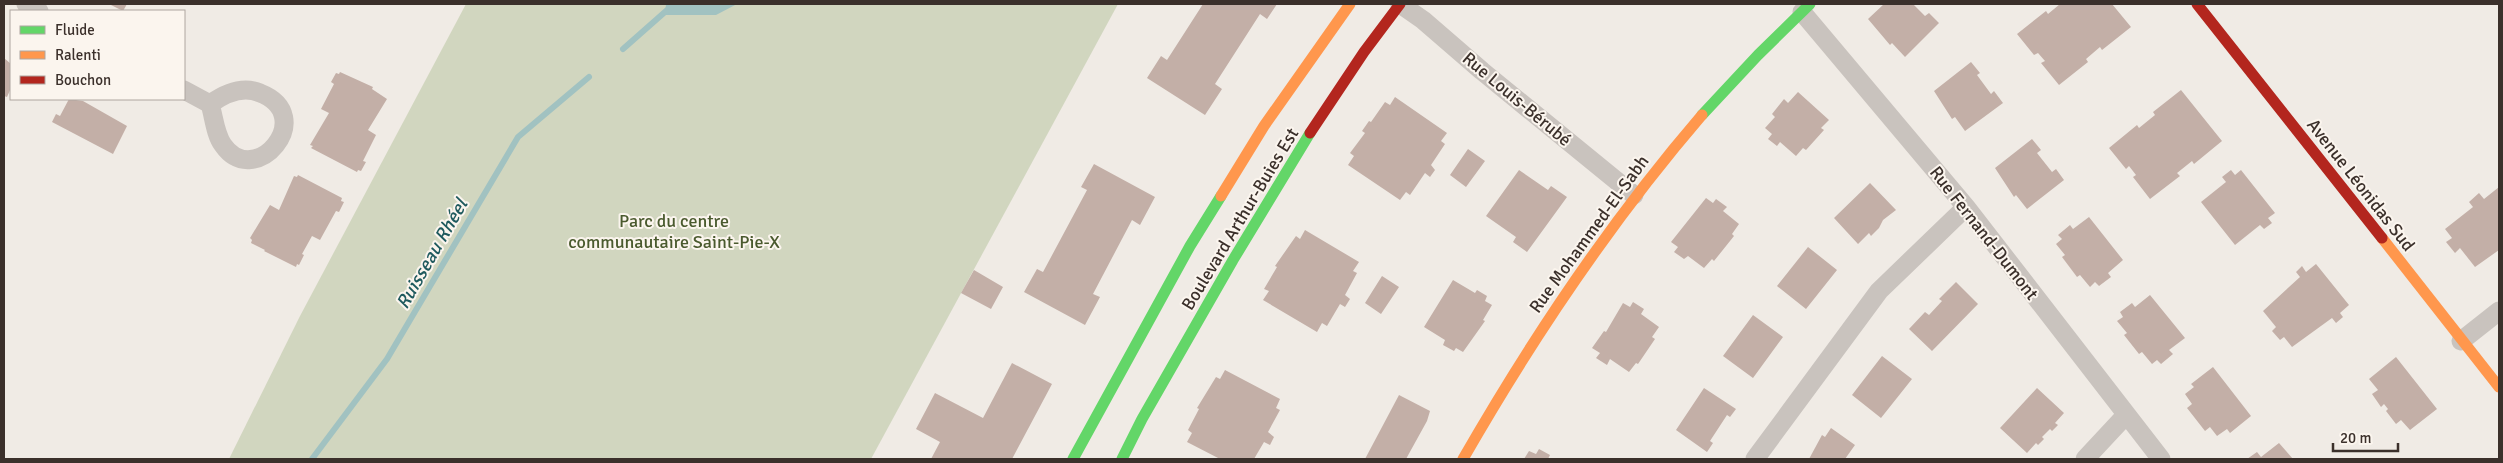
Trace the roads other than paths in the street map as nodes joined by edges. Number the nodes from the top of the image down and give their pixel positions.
1 (26, 4) edge
2 (1350, 4) edge
3 (1400, 4) edge
4 (2197, 4) edge
5 (1806, 8) edge
6 (37, 10) edge
7 (185, 91) edge
8 (210, 104) dead end
9 (1634, 195) junction
10 (1966, 207) junction
11 (2499, 311) edge
12 (2461, 341) junction
13 (2499, 387) edge
14 (2126, 415) junction
15 (1073, 459) edge
16 (1122, 459) edge
17 (1462, 459) edge
18 (1756, 459) edge
19 (2086, 459) edge
20 (2161, 459) edge

1 - 6 street
2 - 15 street, Boulevard Arthur-Buies Est
3 - 9 street, Rue Louis-Bérubé
3 - 16 street, Boulevard Arthur-Buies Est
4 - 12 street, Avenue Léonidas Sud
5 - 9 street, Rue Mohammed-El-Sabh
5 - 10 street, Rue Fernand-Dumont
7 - 8 street
9 - 17 street, Rue Mohammed-El-Sabh
10 - 14 street, Rue Fernand-Dumont
10 - 18 street
11 - 12 street
12 - 13 street, Avenue Léonidas Sud
14 - 19 street
14 - 20 street, Rue Fernand-Dumont

